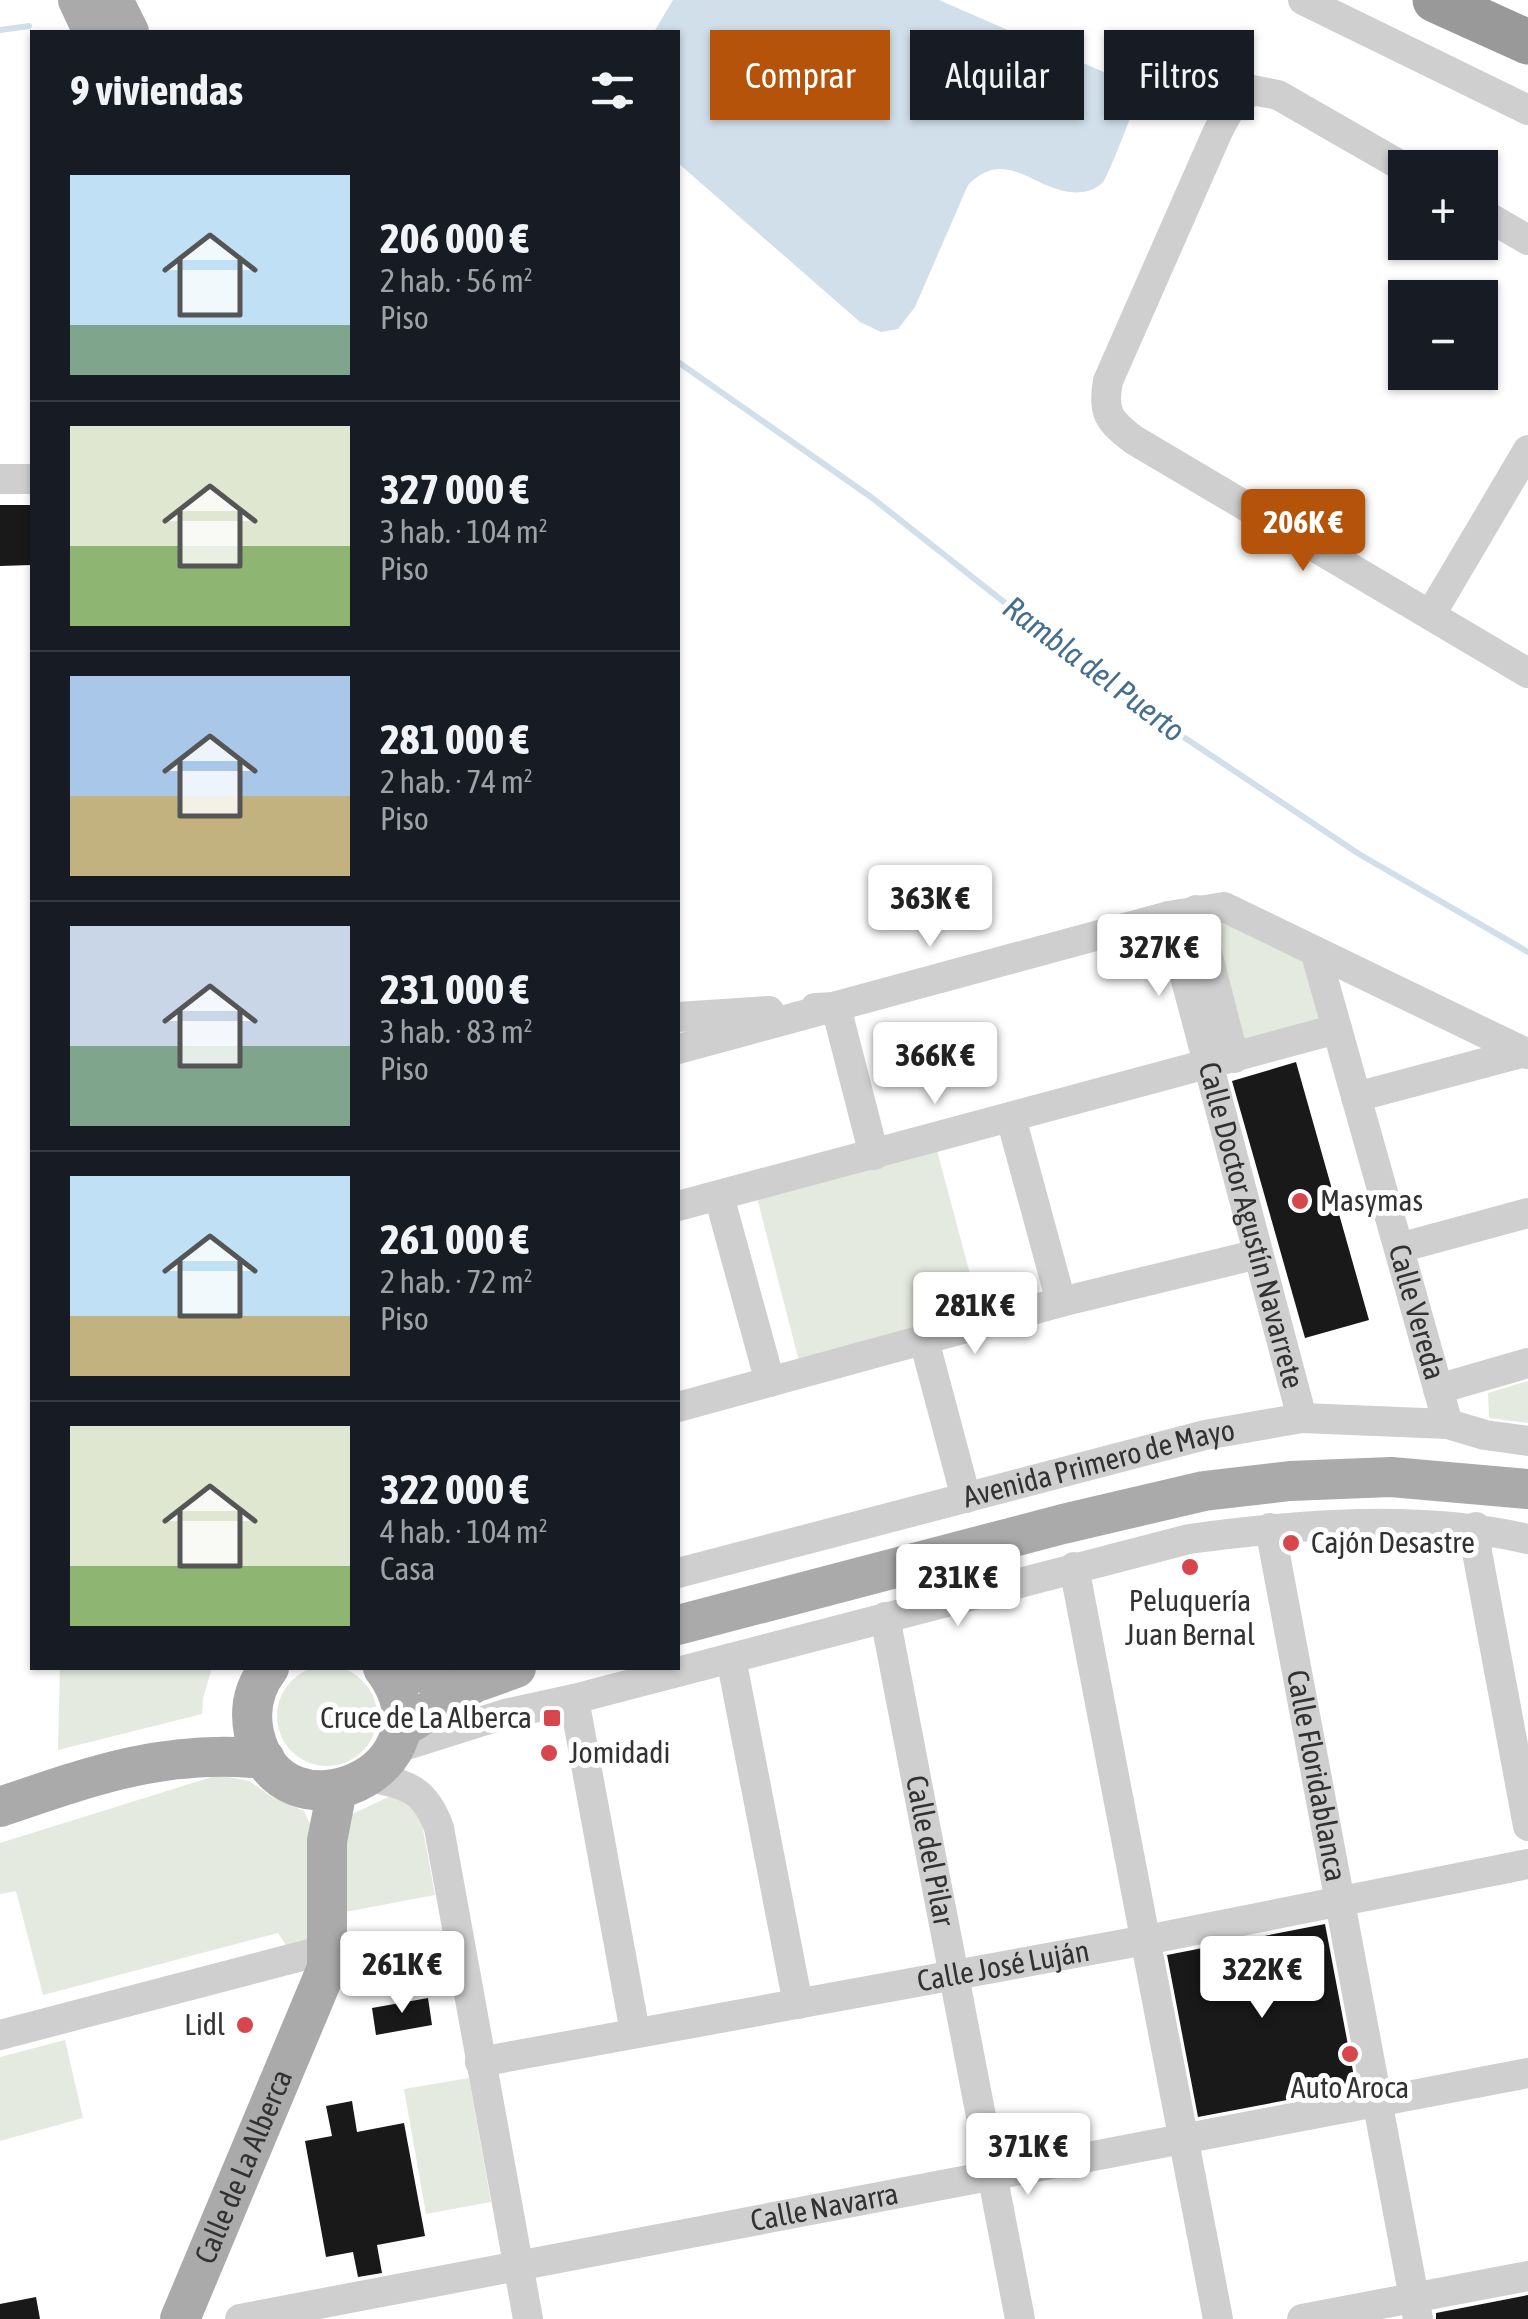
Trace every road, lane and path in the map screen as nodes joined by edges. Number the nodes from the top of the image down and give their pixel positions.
1 (76, 0) edge
2 (113, 0) edge
3 (1303, 0) edge
4 (1435, 0) edge
5 (77, 30) edge
6 (92, 30) edge
7 (128, 30) edge
8 (1521, 47) edge
9 (1528, 110) edge
10 (1388, 158) edge
11 (1498, 222) edge
12 (1528, 240) edge
13 (1528, 450) edge
14 (0, 478) edge
15 (30, 479) edge
16 (1431, 614) junction
17 (1528, 672) edge
18 (1182, 913) junction
19 (1316, 954) junction
20 (836, 1007) junction
21 (680, 1017) edge
22 (1337, 1029) junction
23 (680, 1047) edge
24 (1527, 1053) edge
25 (1221, 1062) junction
26 (1356, 1098) junction
27 (1011, 1118) junction
28 (874, 1154) junction
29 (719, 1196) junction
30 (680, 1206) edge
31 (1528, 1213) edge
32 (1398, 1248) junction
33 (1258, 1254) junction
34 (1061, 1302) junction
35 (924, 1340) junction
36 (1528, 1363) edge
37 (770, 1382) junction
38 (1438, 1388) junction
39 (680, 1406) edge
40 (1302, 1418) junction
41 (1448, 1424) junction
42 (1528, 1441) edge
43 (1528, 1489) edge
44 (966, 1498) junction
45 (1476, 1527) junction
46 (1270, 1528) junction
47 (1528, 1538) edge
48 (1074, 1566) junction
49 (680, 1571) edge
50 (886, 1617) junction
51 (680, 1624) edge
52 (731, 1658) junction
53 (385, 1670) edge
54 (407, 1670) edge
55 (506, 1670) edge
56 (260, 1685) edge
57 (574, 1699) junction
58 (165, 1758) junction
59 (265, 1759) junction
60 (362, 1767) junction
61 (0, 1808) edge
62 (1528, 1826) edge
63 (1528, 1864) edge
64 (1339, 1900) junction
65 (1146, 1940) junction
66 (329, 1949) junction
67 (954, 1975) junction
68 (798, 2004) junction
69 (635, 2032) junction
70 (0, 2035) edge
71 (480, 2062) junction
72 (1528, 2073) edge
73 (1378, 2101) junction
74 (1185, 2139) junction
75 (992, 2174) junction
76 (518, 2267) junction
77 (1528, 2276) edge
78 (1415, 2308) edge
79 (180, 2319) edge
80 (240, 2319) edge
81 (528, 2319) edge
82 (1020, 2319) edge
83 (1218, 2319) edge
84 (1302, 2319) edge

1 - 5 street
1 - 6 main road
2 - 7 main road
3 - 9 street
4 - 8 highway
10 - 16 street
11 - 12 street
13 - 16 street
14 - 15 street
16 - 17 street
18 - 19 street
18 - 20 street
18 - 25 street, Calle Doctor Agustín Navarrete
19 - 22 street, Calle Vereda
19 - 24 street
20 - 21 street
20 - 23 street
20 - 28 street
22 - 25 street
22 - 26 street, Calle Vereda
24 - 26 street
25 - 27 street
25 - 33 street, Calle Doctor Agustín Navarrete
26 - 32 street, Calle Vereda
27 - 28 street
27 - 34 street
28 - 29 street
29 - 30 street
29 - 37 street
31 - 32 street
32 - 38 street, Calle Vereda
33 - 34 street
33 - 40 street, Calle Doctor Agustín Navarrete
34 - 35 street
35 - 37 street
35 - 44 street
36 - 38 street
37 - 39 street
38 - 41 street, Calle Vereda
40 - 41 street, Avenida Primero de Mayo
40 - 44 street, Avenida Primero de Mayo
41 - 42 street, Avenida Primero de Mayo
43 - 51 main road, Avenida Primero de Mayo
44 - 49 street, Avenida Primero de Mayo
45 - 46 street
45 - 47 street
45 - 62 street
46 - 48 street
46 - 64 street, Calle Floridablanca
48 - 50 street
48 - 65 street
50 - 52 street
50 - 67 street, Calle del Pilar
52 - 57 street
52 - 68 street
53 - 60 main road, Calle de La Alberca
54 - 55 main road
55 - 60 main road
56 - 58 main road
56 - 59 main road
57 - 60 street
57 - 69 street
58 - 59 main road
58 - 61 main road
59 - 60 main road
60 - 66 main road, Calle de La Alberca
60 - 71 street
63 - 64 street, Calle José Luján
64 - 65 street, Calle José Luján
64 - 73 street, Calle Floridablanca
65 - 67 street, Calle José Luján
65 - 74 street
66 - 70 street
66 - 79 main road, Calle de La Alberca
67 - 68 street, Calle José Luján
67 - 75 street, Calle del Pilar
68 - 69 street, Calle José Luján
69 - 71 street, Calle José Luján
71 - 76 street
72 - 73 street, Calle Navarra
73 - 74 street, Calle Navarra
73 - 78 street, Calle Floridablanca
74 - 75 street, Calle Navarra
74 - 83 street
75 - 76 street, Calle Navarra
75 - 82 street, Calle del Pilar
76 - 80 street, Calle Navarra
76 - 81 street
77 - 78 street
78 - 84 street

